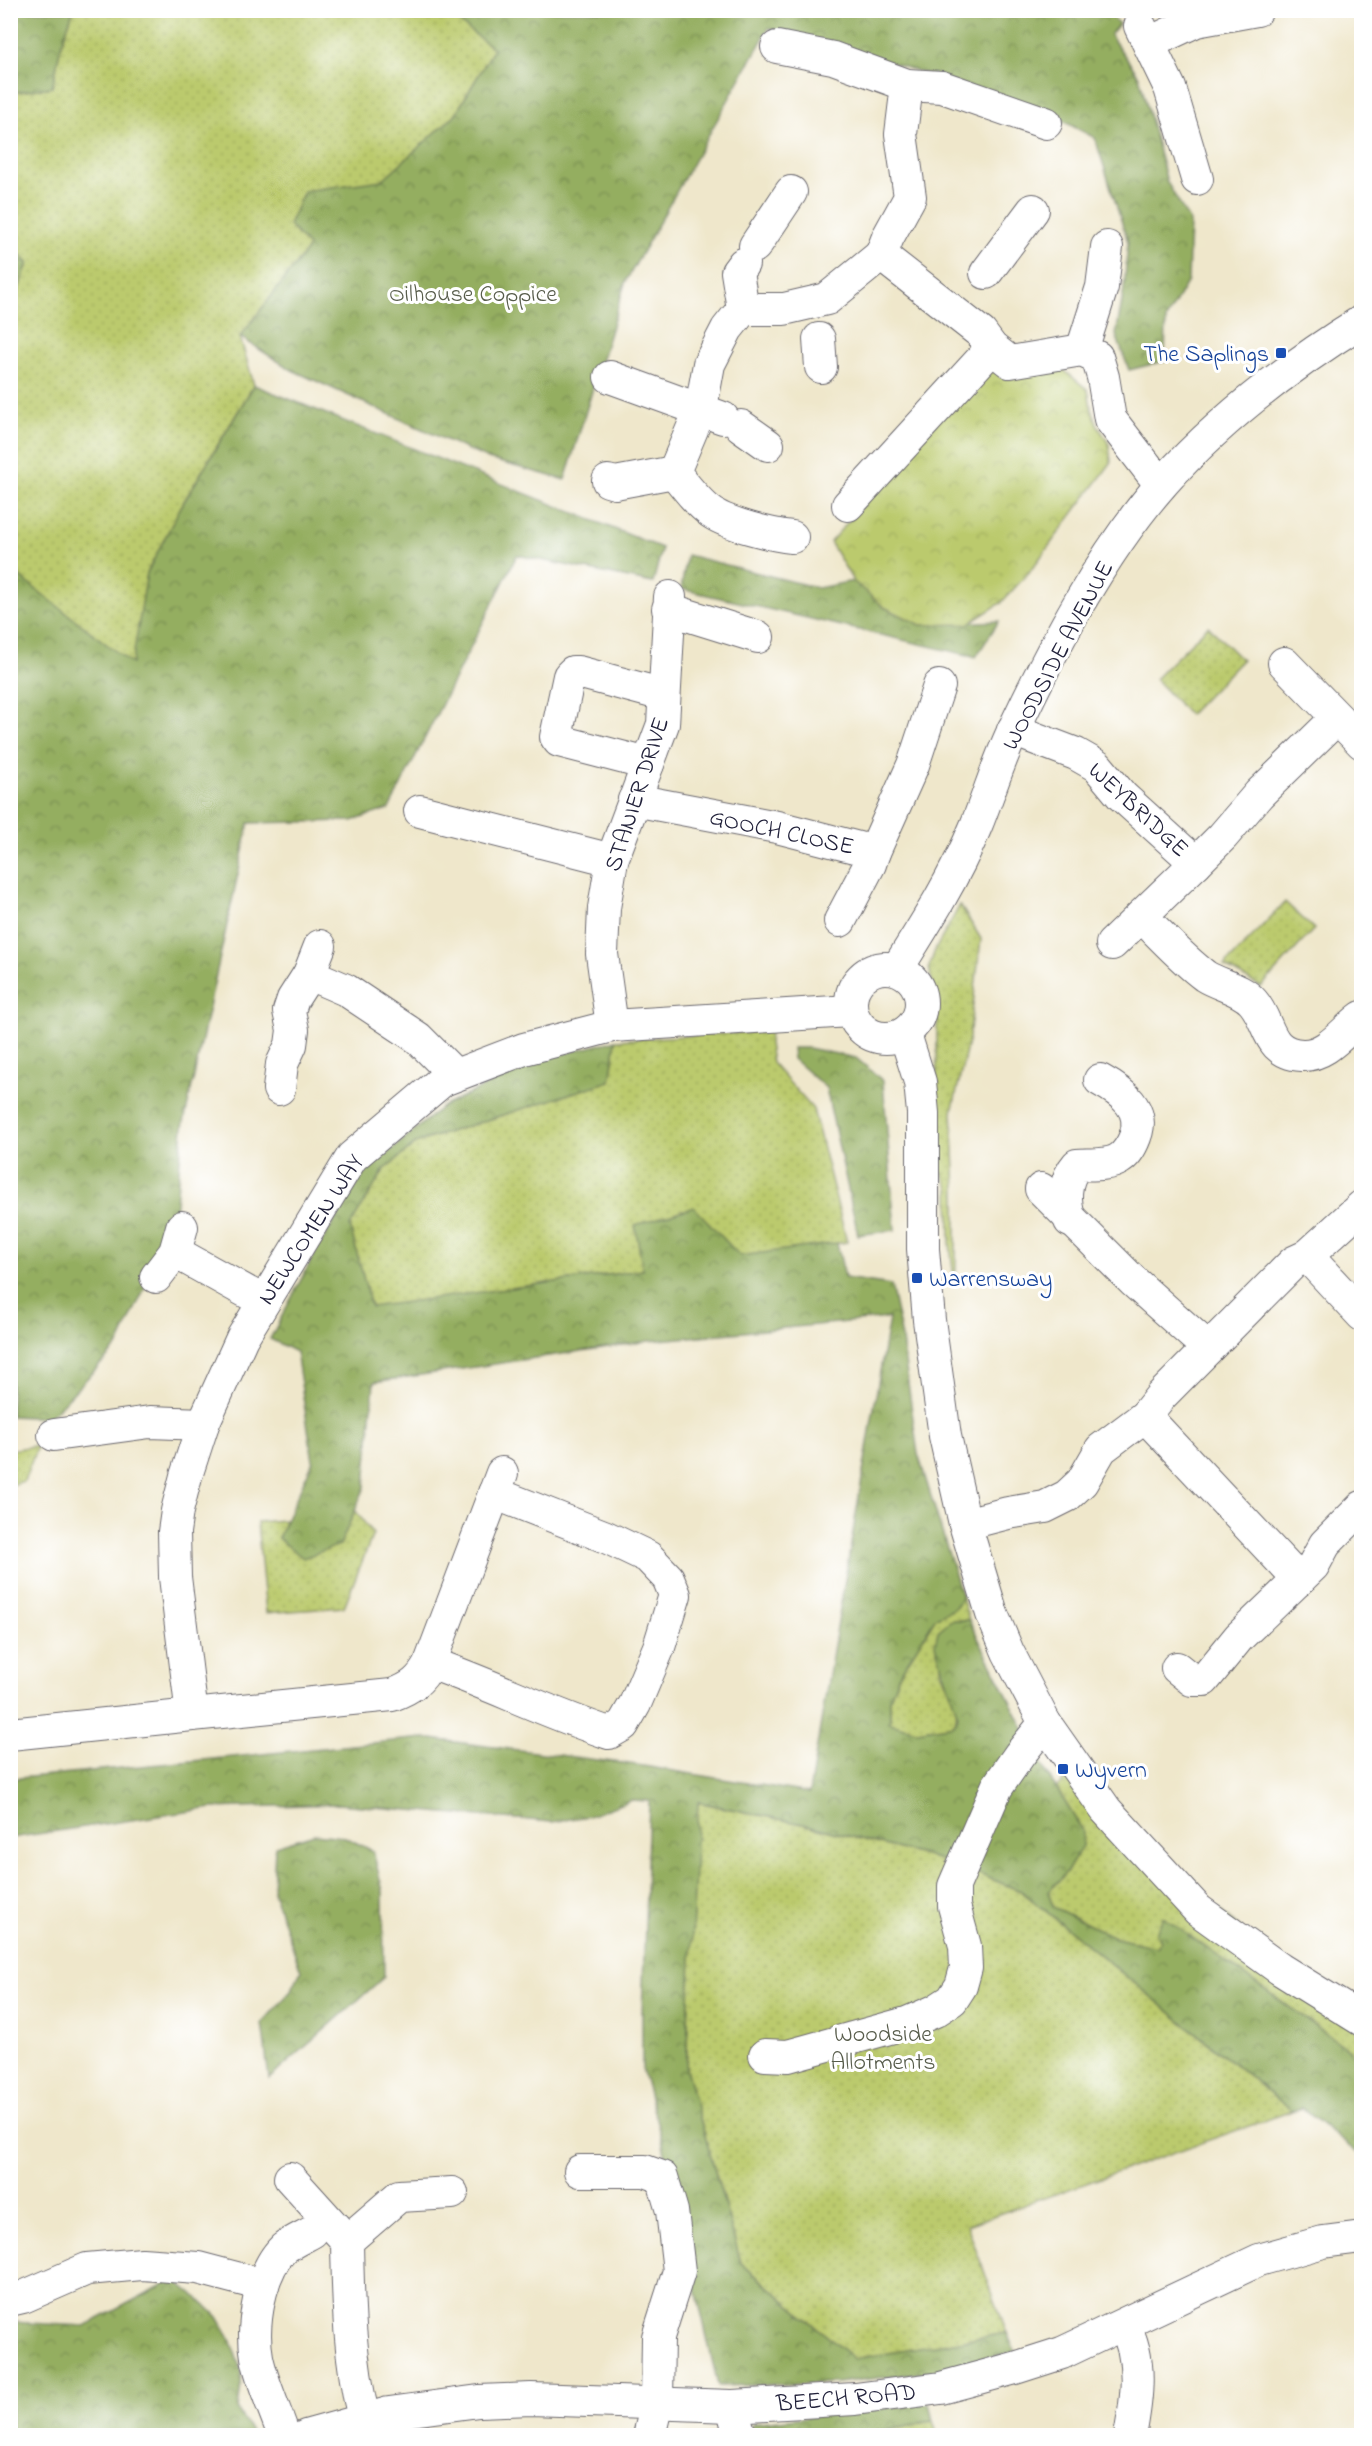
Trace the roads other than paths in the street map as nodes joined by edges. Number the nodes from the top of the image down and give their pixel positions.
1 (1257, 10) edge
2 (777, 47) dead end
3 (907, 85) junction
4 (1046, 123) dead end
5 (1197, 179) dead end
6 (791, 192) dead end
7 (1033, 210) dead end
8 (1107, 247) dead end
9 (881, 255) junction
10 (972, 292) junction
11 (743, 309) junction
12 (1362, 321) edge
13 (992, 348) junction
14 (1082, 350) junction
15 (610, 377) dead end
16 (722, 417) junction
17 (768, 445) dead end
18 (671, 480) junction
19 (608, 481) dead end
20 (1161, 485) junction
21 (848, 505) dead end
22 (792, 537) dead end
23 (758, 637) dead end
24 (1284, 663) dead end
25 (939, 686) dead end
26 (664, 695) junction
27 (1337, 718) junction
28 (1013, 730) junction
29 (1362, 743) edge
30 (648, 764) junction
31 (634, 800) junction
32 (420, 811) dead end
33 (874, 852) junction
34 (612, 860) junction
35 (1196, 863) junction
36 (1142, 916) junction
37 (840, 921) dead end
38 (1112, 944) dead end
39 (897, 969) junction
40 (850, 1011) junction
41 (1362, 1017) edge
42 (612, 1026) junction
43 (905, 1034) junction
44 (273, 1072) dead end
45 (455, 1075) junction
46 (1100, 1080) dead end
47 (1041, 1189) dead end
48 (1362, 1206) edge
49 (1070, 1221) junction
50 (1307, 1256) junction
51 (156, 1277) dead end
52 (263, 1301) junction
53 (1362, 1316) edge
54 (1208, 1348) junction
55 (1145, 1416) junction
56 (203, 1424) junction
57 (54, 1435) dead end
58 (1362, 1507) edge
59 (964, 1524) junction
60 (1306, 1573) junction
61 (429, 1663) junction
62 (1177, 1668) dead end
63 (192, 1715) junction
64 (1045, 1723) junction
65 (10, 1734) edge
66 (1362, 2020) edge
67 (765, 2055) dead end
68 (580, 2171) dead end
69 (291, 2178) dead end
70 (452, 2193) dead end
71 (312, 2232) dead end
72 (1362, 2237) edge
73 (347, 2241) junction
74 (263, 2285) junction
75 (10, 2300) edge
76 (1124, 2325) junction
77 (657, 2403) junction
78 (732, 2406) junction
79 (364, 2418) junction
80 (284, 2436) edge
81 (306, 2436) edge
82 (649, 2436) edge
83 (740, 2436) edge
84 (1130, 2436) edge

1 - 5 street
2 - 3 street
3 - 4 street
3 - 9 street
6 - 11 street
7 - 10 street
8 - 14 street
9 - 10 street
9 - 11 street
10 - 13 street
11 - 16 street
12 - 20 street, WOODSIDE AVENUE
13 - 14 street
13 - 21 street
14 - 20 street
15 - 16 street
16 - 17 street
16 - 18 street
18 - 19 street
18 - 22 street
20 - 28 street, WOODSIDE AVENUE
23 - 26 street, STANIER DRIVE
24 - 27 street
25 - 33 street, GOOCH CLOSE
26 - 30 street, STANIER DRIVE
26 - 30 street
27 - 29 street
27 - 35 street, WEYBRIDGE
28 - 35 street, WEYBRIDGE
28 - 39 street, WOODSIDE AVENUE
30 - 31 street, STANIER DRIVE
31 - 33 street, GOOCH CLOSE
31 - 34 street, STANIER DRIVE
32 - 34 street
33 - 37 street
34 - 42 street, STANIER DRIVE
35 - 36 street, WEYBRIDGE
36 - 38 street, WEYBRIDGE
36 - 41 street
39 - 40 street
39 - 43 street
40 - 42 street, NEWCOMEN WAY
40 - 43 street
42 - 45 street, NEWCOMEN WAY
43 - 59 street
44 - 45 street
45 - 52 street, NEWCOMEN WAY
46 - 49 street
47 - 49 street
48 - 50 street
49 - 54 street
50 - 53 street
50 - 54 street
51 - 52 street
52 - 56 street, NEWCOMEN WAY
54 - 55 street
55 - 59 street
55 - 60 street
56 - 57 street
56 - 63 street, NEWCOMEN WAY
58 - 60 street
59 - 64 street
60 - 62 street
61 - 61 street
61 - 63 street
63 - 65 street
64 - 66 street
64 - 67 street
68 - 77 street
69 - 73 street
70 - 73 street
71 - 74 street
72 - 76 street, BEECH ROAD
73 - 79 street
74 - 75 street
74 - 80 street
76 - 78 street, BEECH ROAD
76 - 84 street
77 - 78 street, BEECH ROAD
77 - 79 street, BEECH ROAD
77 - 82 street
78 - 83 street
79 - 81 street, BEECH ROAD

